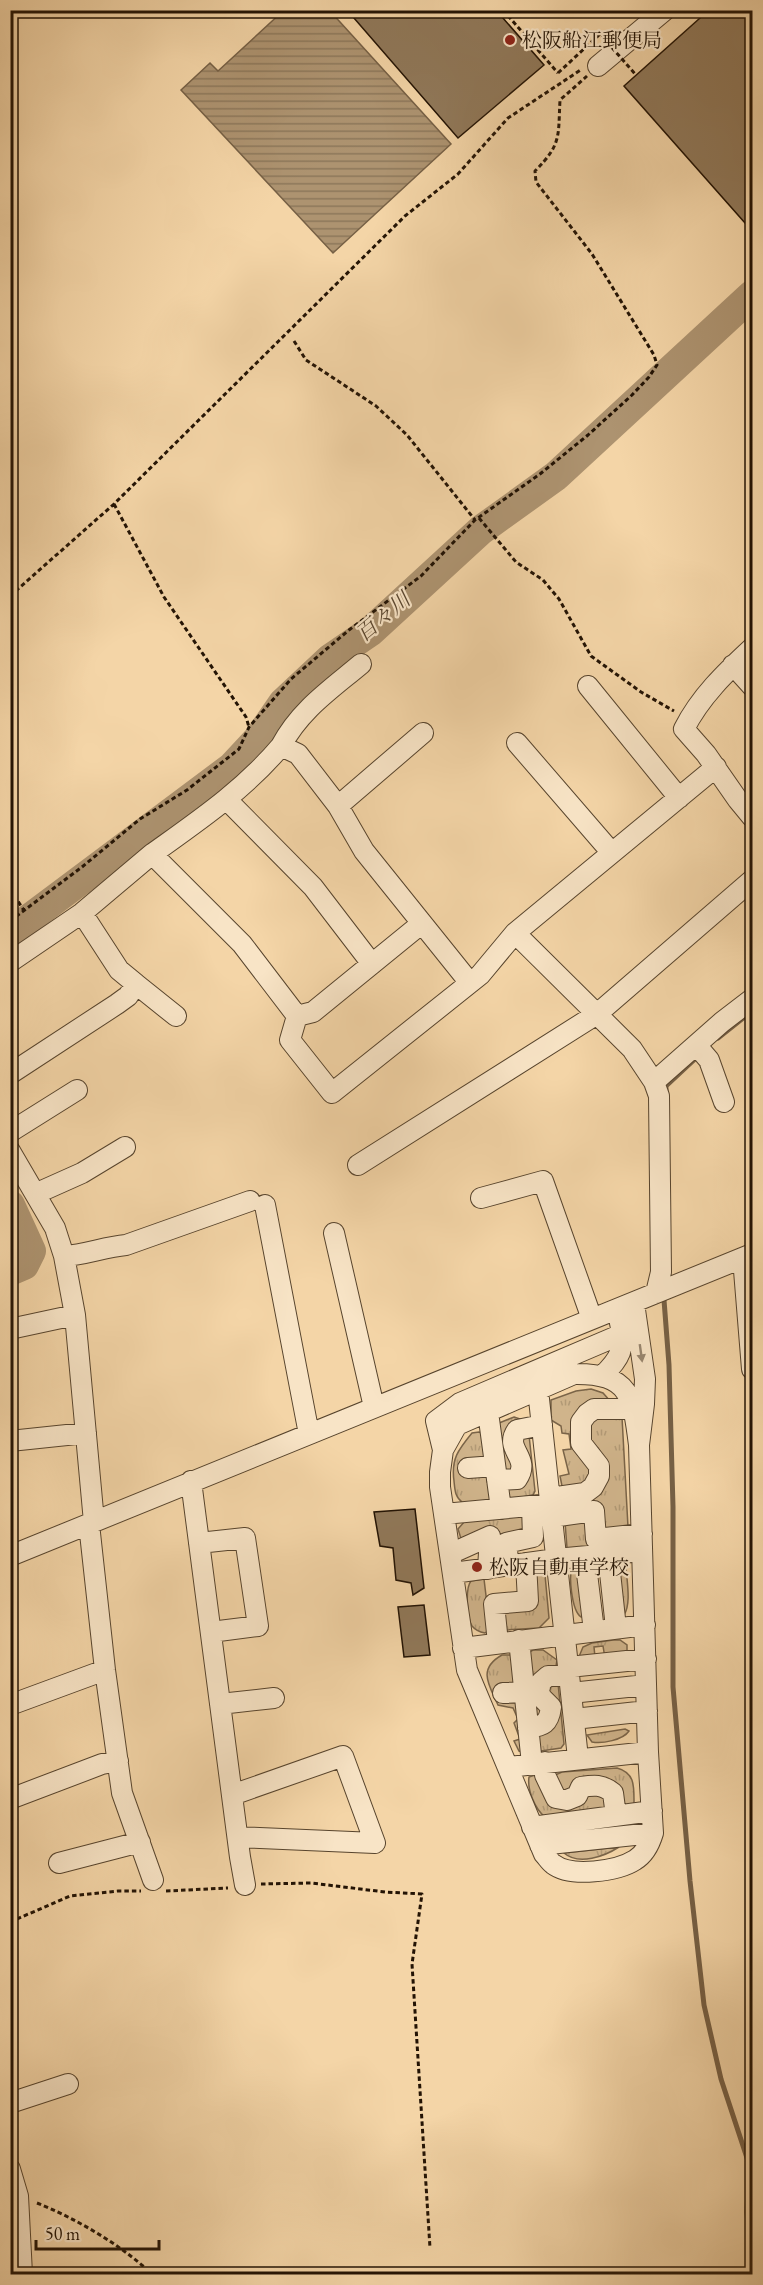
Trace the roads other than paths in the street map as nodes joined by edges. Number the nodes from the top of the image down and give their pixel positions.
1 (665, 10) edge
2 (598, 66) road end
3 (753, 648) edge
4 (361, 664) dead end
5 (733, 665) junction
6 (588, 686) dead end
7 (753, 686) edge
8 (423, 733) dead end
9 (517, 743) dead end
10 (281, 746) junction
11 (716, 768) junction
12 (679, 798) junction
13 (227, 800) junction
14 (338, 806) junction
15 (753, 817) edge
16 (612, 853) junction
17 (152, 854) junction
18 (753, 880) edge
19 (82, 913) junction
20 (422, 924) junction
21 (515, 933) junction
22 (10, 962) edge
23 (372, 964) junction
24 (470, 983) junction
25 (136, 984) junction
26 (753, 999) edge
27 (597, 1014) junction
28 (176, 1016) dead end
29 (297, 1016) junction
30 (701, 1051) junction
31 (10, 1074) edge
32 (654, 1082) junction
33 (78, 1090) dead end
34 (724, 1102) dead end
35 (10, 1132) edge
36 (125, 1147) dead end
37 (10, 1151) edge
38 (358, 1165) dead end
39 (35, 1194) junction
40 (481, 1198) dead end
41 (334, 1233) dead end
42 (748, 1256) edge
43 (64, 1257) junction
44 (656, 1293) junction
45 (625, 1306) junction
46 (75, 1315) junction
47 (592, 1319) junction
48 (10, 1329) edge
49 (622, 1334) junction
50 (753, 1369) edge
51 (602, 1376) junction
52 (538, 1390) junction
53 (640, 1406) junction
54 (374, 1407) junction
55 (488, 1412) junction
56 (542, 1425) junction
57 (86, 1433) junction
58 (309, 1434) junction
59 (10, 1441) edge
60 (443, 1450) junction
61 (468, 1468) dead end
62 (496, 1473) junction
63 (191, 1481) junction
64 (546, 1506) junction
65 (501, 1509) junction
66 (444, 1514) junction
67 (92, 1523) junction
68 (199, 1543) junction
69 (642, 1543) junction
70 (450, 1554) junction
71 (608, 1554) junction
72 (10, 1556) edge
73 (585, 1557) junction
74 (556, 1559) junction
75 (517, 1565) junction
76 (488, 1569) junction
77 (453, 1573) junction
78 (645, 1625) junction
79 (615, 1628) junction
80 (211, 1632) junction
81 (565, 1634) junction
82 (519, 1640) junction
83 (498, 1643) junction
84 (464, 1648) junction
85 (646, 1659) junction
86 (105, 1670) junction
87 (602, 1675) junction
88 (570, 1679) junction
89 (646, 1685) junction
90 (524, 1692) junction
91 (503, 1693) dead end
92 (274, 1698) dead end
93 (220, 1704) junction
94 (10, 1705) edge
95 (647, 1711) junction
96 (574, 1719) junction
97 (528, 1728) junction
98 (648, 1752) junction
99 (578, 1758) junction
100 (118, 1761) junction
101 (538, 1763) junction
102 (508, 1767) junction
103 (232, 1795) junction
104 (10, 1799) edge
105 (652, 1811) junction
106 (615, 1816) junction
107 (653, 1833) junction
108 (536, 1836) junction
109 (238, 1837) junction
110 (140, 1842) junction
111 (59, 1863) dead end
112 (245, 1885) road end
113 (153, 1887) road end
114 (68, 2084) dead end
115 (10, 2103) edge
116 (10, 2169) edge
117 (10, 2266) edge
118 (21, 2274) edge

1 - 2 street
3 - 5 street
4 - 10 street
5 - 7 street
5 - 11 street
6 - 12 street
8 - 14 street
9 - 16 street
10 - 13 street
10 - 14 street
11 - 12 street
11 - 15 street
12 - 16 street
13 - 17 street
13 - 23 street
14 - 20 street
16 - 21 street
17 - 19 street
17 - 29 street
18 - 27 street
19 - 22 street
19 - 25 street
20 - 23 street
20 - 24 street
21 - 24 street
21 - 27 street
23 - 29 street
24 - 29 street
25 - 28 street
25 - 31 street
26 - 30 street
27 - 32 street
27 - 38 street
30 - 32 street
30 - 34 street
32 - 44 street
33 - 35 street
36 - 39 street
37 - 39 street
39 - 43 street
40 - 47 street
41 - 54 street
42 - 44 street
42 - 50 street
43 - 46 street
43 - 58 street
44 - 45 street
45 - 47 street
45 - 49 street
45 -> 53 street
46 - 48 street
46 - 57 street
47 - 54 street
49 - 51 street
49 - 60 street
51 - 52 street
51 - 53 street
52 - 55 street
52 - 56 street
53 - 64 street
53 - 69 street
54 - 58 street
55 - 60 street
55 - 62 street
56 - 62 street
56 - 64 street
57 - 59 street
57 - 67 street
58 - 63 street
60 - 66 street
61 - 62 street
62 - 65 street
63 - 67 street
63 - 68 street
64 - 65 street
64 - 69 street
64 - 74 street
64 - 75 street
65 - 66 street
66 - 70 street
67 - 72 street
67 - 86 street
68 - 80 street
68 - 80 street
69 - 71 street
69 - 78 street
70 - 76 street
70 - 77 street
71 - 73 street
71 - 79 street
73 - 74 street
73 - 87 street
74 - 75 street
74 - 81 street
75 - 76 street
75 - 83 street
76 - 77 street
77 - 84 street
78 - 79 street
78 - 85 street
79 - 87 street
80 - 93 street
81 - 82 street
81 - 87 street
81 - 88 street
82 - 83 street
82 - 90 street
83 - 84 street
84 - 102 street
85 - 87 street
85 - 89 street
86 - 94 street
86 - 100 street
87 - 88 street
87 - 88 street
87 - 89 street
87 - 95 street
87 - 96 street
88 - 96 street
88 - 97 street
89 - 95 street
90 - 91 street
90 - 97 street
92 - 93 street
93 - 103 street
95 - 98 street
96 - 99 street
97 - 101 street
98 - 99 street
98 - 105 street
99 - 101 street
100 - 104 street
100 - 110 street
101 - 102 street
101 - 106 street
102 - 108 street
103 - 109 street
103 - 109 street
105 - 106 street
105 - 107 street
106 - 108 street
107 - 108 street
107 - 108 street
109 - 112 street
110 - 111 street
110 - 113 street
114 - 115 street
116 - 118 street
117 - 118 street

